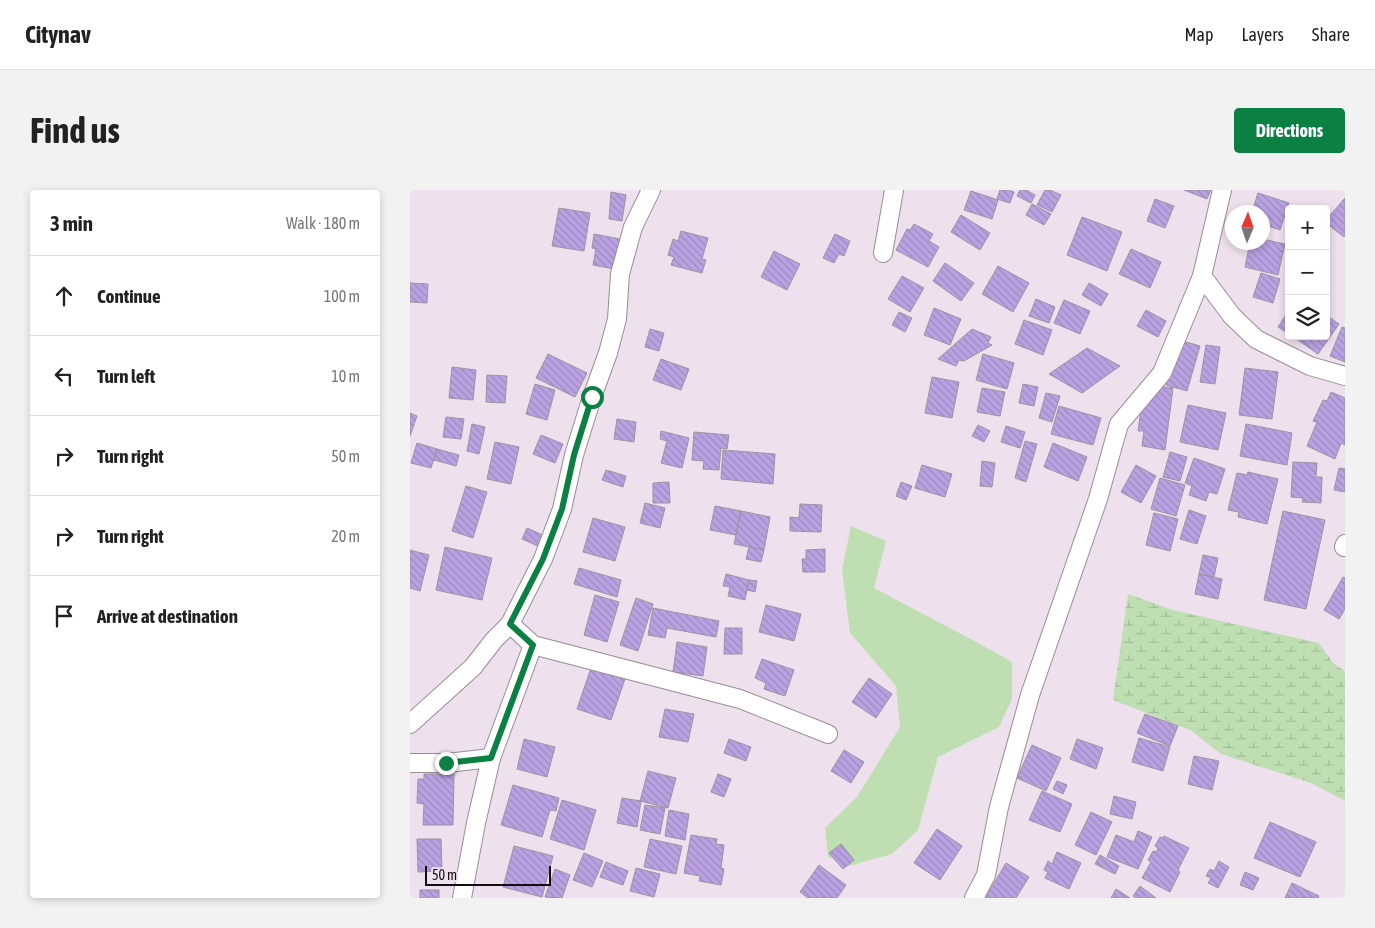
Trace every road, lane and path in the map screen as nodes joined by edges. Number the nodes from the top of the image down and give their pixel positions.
1 (651, 190) edge
2 (894, 190) edge
3 (1222, 190) edge
4 (883, 253) dead end
5 (1202, 276) junction
6 (1345, 376) edge
7 (510, 624) junction
8 (533, 645) junction
9 (410, 724) edge
10 (828, 734) dead end
11 (491, 758) junction
12 (410, 763) edge
13 (462, 898) edge
14 (974, 898) edge

1 - 7 street
2 - 4 street
3 - 5 street
5 - 6 street
5 - 14 street
7 - 8 street
7 - 9 street
8 - 10 street
8 - 11 street
11 - 12 street
11 - 13 street

